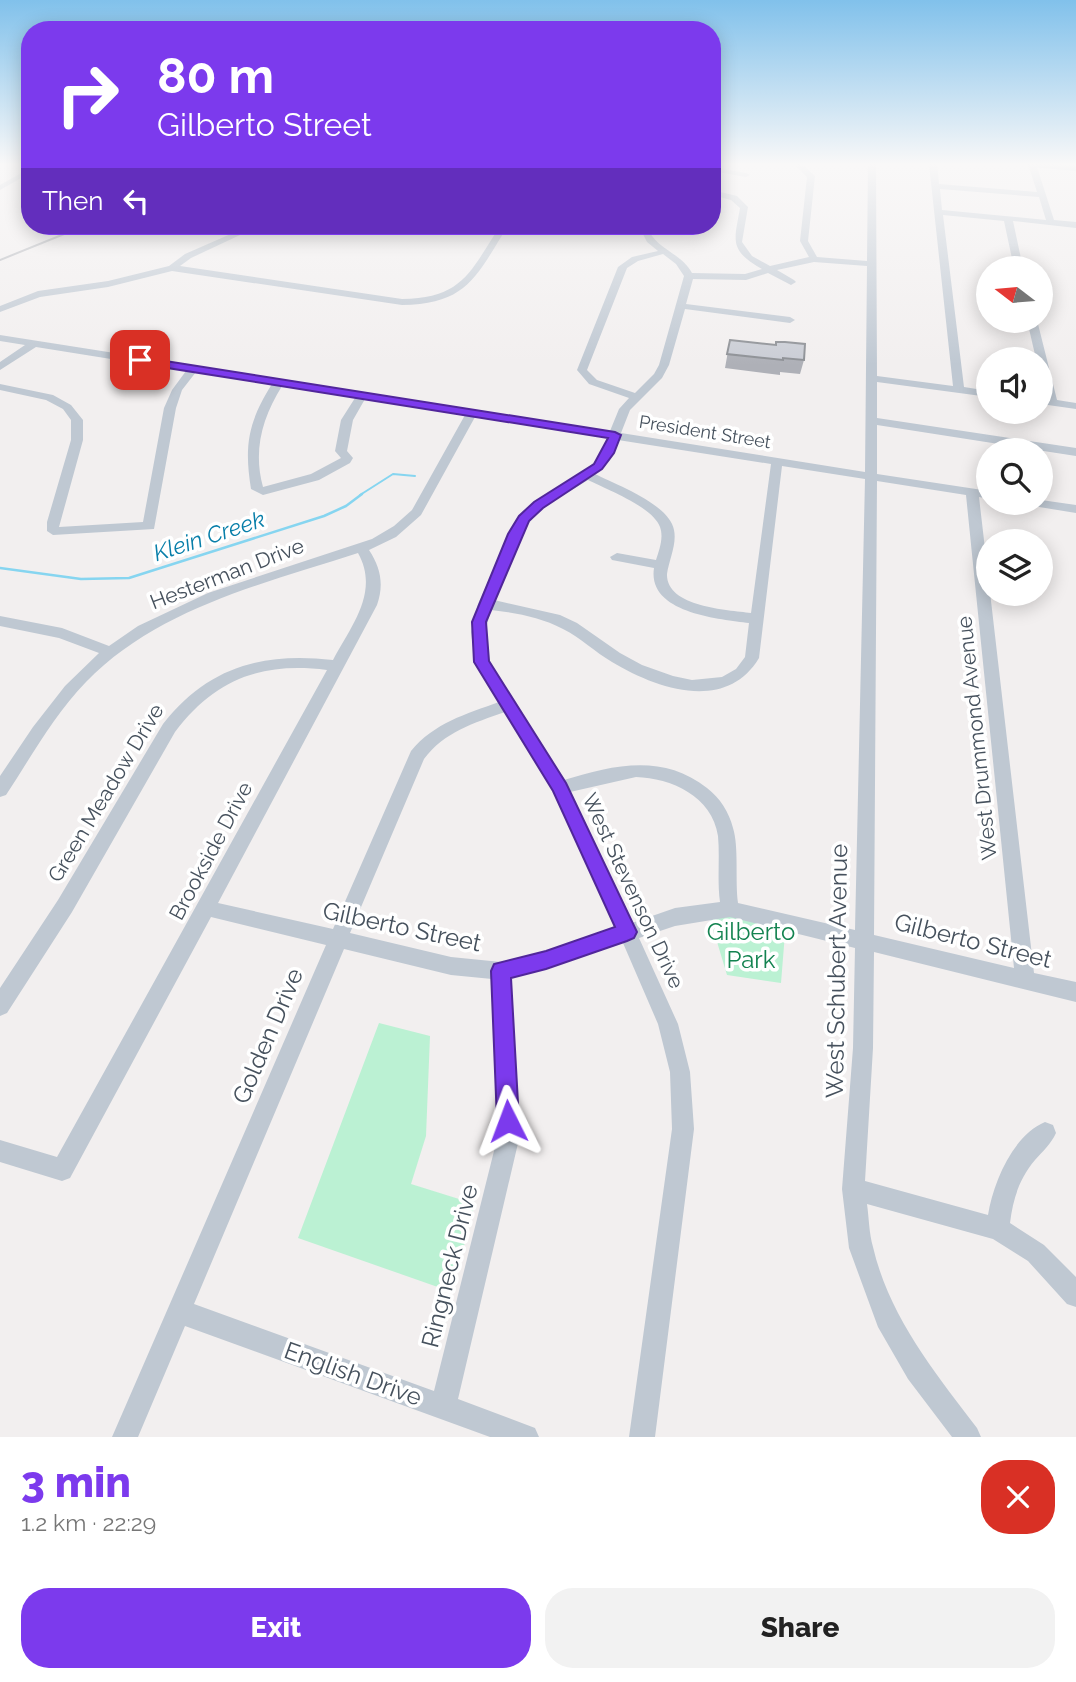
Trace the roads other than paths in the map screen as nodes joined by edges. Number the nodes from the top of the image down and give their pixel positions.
1 (740, 231) edge
2 (805, 231) edge
3 (872, 231) edge
4 (941, 231) edge
5 (1011, 231) edge
6 (235, 235) edge
7 (498, 235) edge
8 (647, 235) edge
9 (666, 251) junction
10 (1016, 256) edge
11 (814, 259) junction
12 (872, 264) junction
13 (172, 268) junction
14 (771, 269) junction
15 (690, 276) junction
16 (791, 282) dead end
17 (682, 306) junction
18 (0, 309) edge
19 (790, 320) dead end
20 (0, 338) edge
21 (33, 344) junction
22 (0, 367) edge
23 (193, 369) junction
24 (871, 378) junction
25 (279, 383) junction
26 (0, 387) edge
27 (959, 390) junction
28 (976, 392) edge
29 (360, 396) junction
30 (636, 397) junction
31 (1053, 403) edge
32 (1076, 406) edge
33 (472, 413) junction
34 (871, 421) junction
35 (615, 435) junction
36 (1076, 452) edge
37 (777, 461) junction
38 (587, 475) junction
39 (871, 476) junction
40 (972, 492) junction
41 (976, 493) edge
42 (1053, 505) edge
43 (1076, 509) edge
44 (361, 548) junction
45 (617, 557) dead end
46 (661, 565) junction
47 (485, 604) junction
48 (757, 620) junction
49 (3, 625) edge
50 (110, 653) junction
51 (337, 666) junction
52 (509, 704) junction
53 (560, 788) junction
54 (0, 790) edge
55 (206, 908) junction
56 (730, 909) junction
57 (627, 932) junction
58 (338, 939) junction
59 (863, 939) junction
60 (501, 971) junction
61 (1025, 979) junction
62 (1076, 992) edge
63 (0, 1006) edge
64 (1045, 1133) dead end
65 (0, 1150) edge
66 (853, 1189) junction
67 (998, 1228) junction
68 (1076, 1295) edge
69 (179, 1311) junction
70 (443, 1406) junction
71 (125, 1437) edge
72 (526, 1437) edge
73 (642, 1437) edge
74 (968, 1437) edge

1 - 14 street
2 - 11 street
3 - 12 street, West Schubert Avenue
4 - 27 street
5 - 10 street
6 - 13 street
7 - 13 street
8 - 9 street
9 - 15 street
9 - 30 street
11 - 12 street
11 - 14 street
12 - 24 street, West Schubert Avenue
13 - 18 street
14 - 15 street
14 - 16 street
15 - 17 street, West Stevenson Drive
17 - 19 street
17 - 30 street, West Stevenson Drive
20 - 21 street, President Street
21 - 22 street
21 - 23 street, President Street
23 - 25 street, President Street
23 - 26 street
24 - 27 street
24 - 34 street, West Schubert Avenue
25 - 29 street, President Street
25 - 29 street
27 - 28 street
29 - 33 street, President Street
30 - 35 street, West Stevenson Drive
31 - 32 street
33 - 35 street, President Street
33 - 44 street, Hesterman Drive
34 - 36 street
34 - 39 street, West Schubert Avenue
35 - 37 street, President Street
35 - 38 street, West Stevenson Drive
37 - 39 street, President Street
37 - 48 street
38 - 46 street
38 - 47 street, West Stevenson Drive
39 - 40 street, President Street
39 - 59 street, West Schubert Avenue
40 - 41 street, President Street
40 - 61 street, West Drummond Avenue
42 - 43 street
44 - 50 street, Hesterman Drive
44 - 51 street, Brookside Drive
45 - 46 street
46 - 48 street
47 - 48 street
47 - 52 street, West Stevenson Drive
49 - 50 street
50 - 54 street, Hesterman Drive
51 - 55 street, Brookside Drive
51 - 63 street, Green Meadow Drive
52 - 53 street, West Stevenson Drive
52 - 58 street, Golden Drive
53 - 56 street
53 - 57 street, West Stevenson Drive
55 - 58 street, Gilberto Street
55 - 65 street, Brookside Drive
56 - 57 street, Gilberto Street
56 - 59 street, Gilberto Street
57 - 60 street, Gilberto Street
57 - 73 street, West Stevenson Drive
58 - 60 street, Gilberto Street
58 - 69 street, Golden Drive
59 - 61 street, Gilberto Street
59 - 66 street, West Schubert Avenue
60 - 70 street, Ringneck Drive
61 - 62 street, Gilberto Street
64 - 67 street
66 - 67 street
66 - 74 street, West Schubert Avenue
67 - 68 street
69 - 70 street, English Drive
69 - 71 street, Golden Drive
70 - 72 street, English Drive

